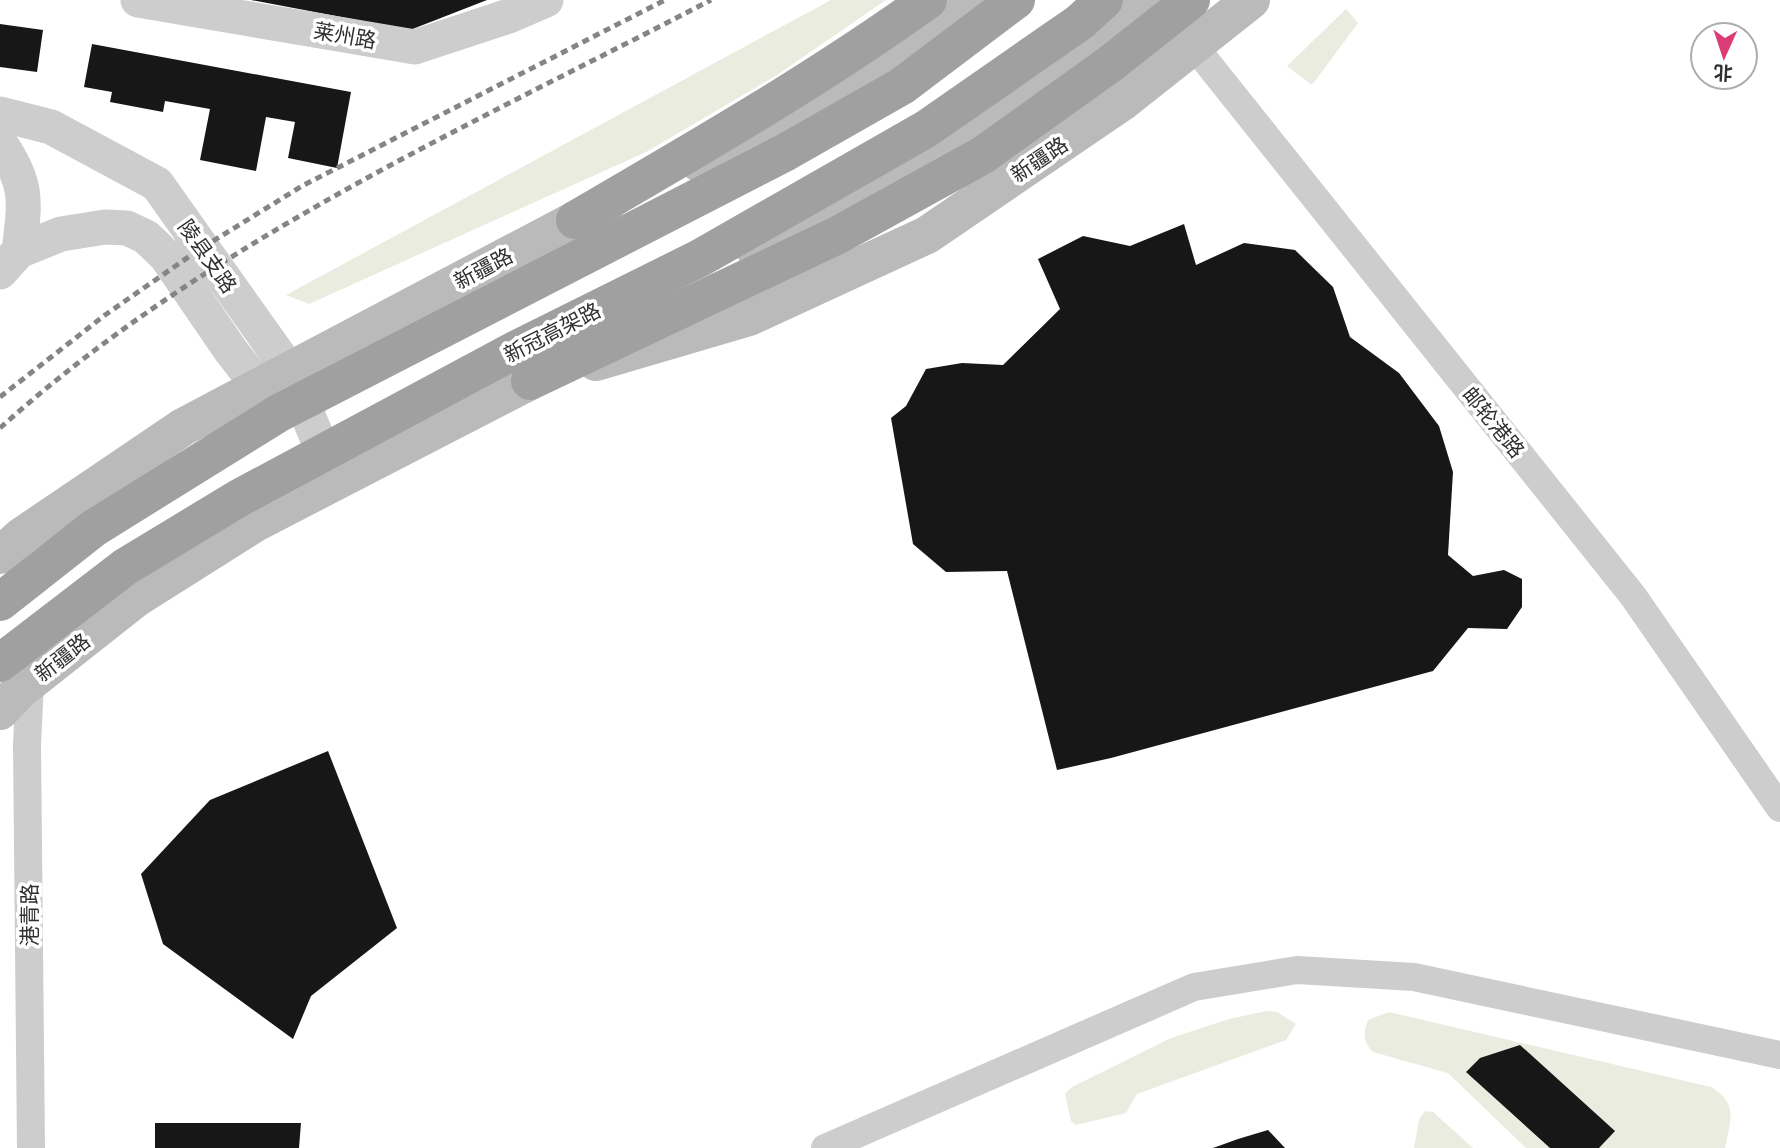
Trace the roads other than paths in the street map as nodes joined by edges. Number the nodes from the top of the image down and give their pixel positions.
1 (138, 0) edge
2 (546, 0) edge
3 (928, 0) edge
4 (976, 0) edge
5 (1016, 0) edge
6 (1104, 0) edge
7 (1145, 0) edge
8 (1191, 0) edge
9 (1251, 0) edge
10 (1194, 46) junction
11 (0, 114) edge
12 (0, 143) edge
13 (575, 220) junction
14 (10, 261) edge
15 (273, 379) junction
16 (530, 381) junction
17 (335, 482) junction
18 (0, 555) edge
19 (0, 602) edge
20 (15, 672) edge
21 (0, 711) edge
22 (1780, 808) edge
23 (1780, 1055) edge
24 (31, 1148) edge
25 (825, 1148) edge

1 - 2 street, 莱州路
3 - 13 highway
4 - 13 main road, 新疆路
5 - 19 highway, bridge
6 - 20 highway, 新冠高架路, bridge
7 - 16 main road, 新疆路
8 - 16 highway
9 - 10 main road, 新疆路
10 - 16 main road, 新疆路
10 - 22 street, 邮轮港路
11 - 15 street, 陵县支路
12 - 14 street
13 - 15 main road, 新疆路
14 - 15 street
15 - 17 street
15 - 18 main road, 新疆路
16 - 17 main road, 新疆路
17 - 20 main road, 新疆路
20 - 21 main road, 新疆路
20 - 24 street, 港青路
23 - 25 street

